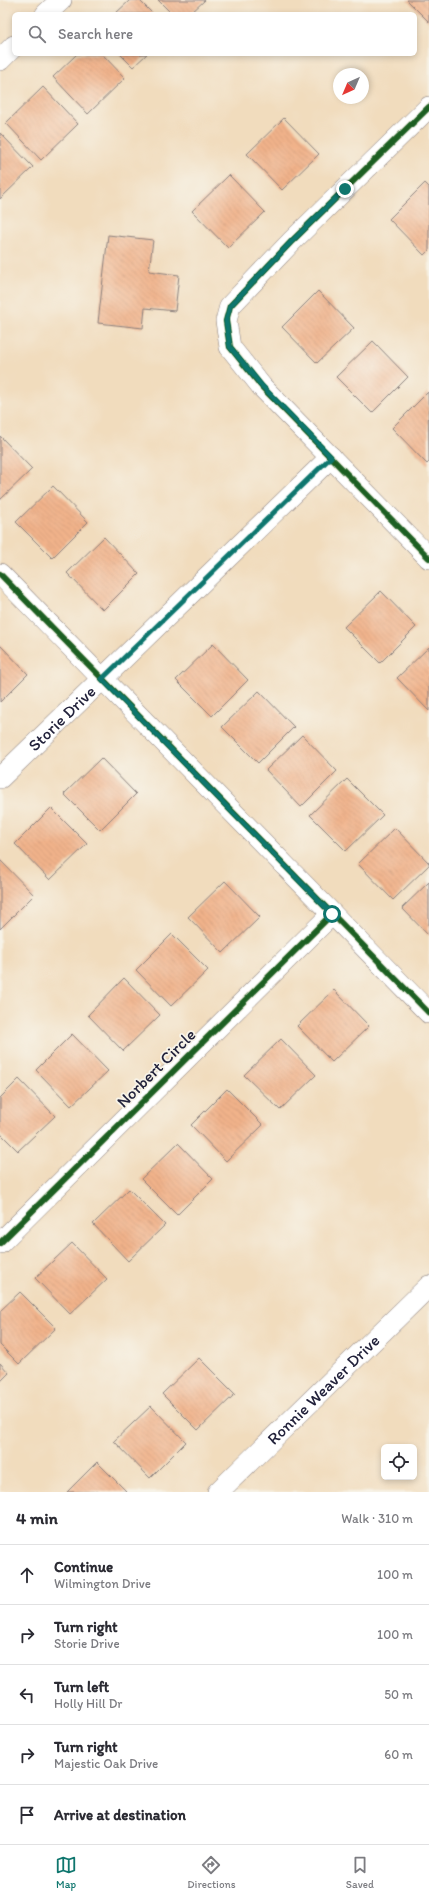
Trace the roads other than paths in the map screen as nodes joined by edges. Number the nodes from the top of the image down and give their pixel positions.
1 (60, 0) edge
2 (48, 12) edge
3 (12, 48) edge
4 (0, 60) edge
5 (429, 107) edge
6 (331, 457) junction
7 (429, 558) edge
8 (0, 574) edge
9 (102, 679) junction
10 (0, 778) edge
11 (332, 914) junction
12 (429, 1014) edge
13 (0, 1243) edge
14 (429, 1286) edge
15 (218, 1492) edge

1 - 2 street
3 - 4 street
5 - 6 street
6 - 7 street
6 - 9 street, Storie Drive
8 - 9 street
9 - 10 street, Storie Drive
9 - 11 street
11 - 12 street
11 - 13 street, Norbert Circle
14 - 15 street, Ronnie Weaver Drive

